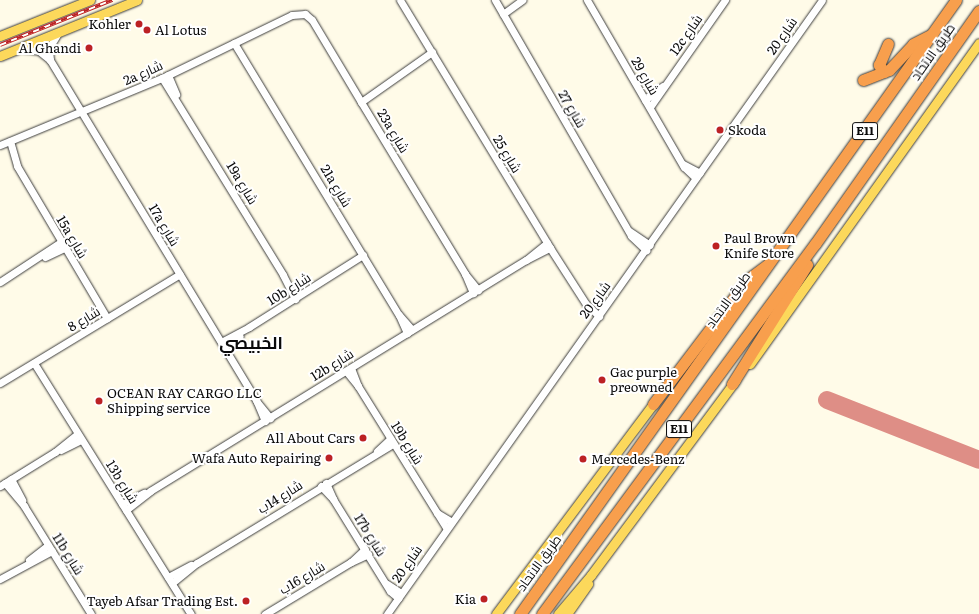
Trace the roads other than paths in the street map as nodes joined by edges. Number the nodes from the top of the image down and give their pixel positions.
1 (90, 0) edge
2 (137, 0) edge
3 (400, 0) edge
4 (495, 0) edge
5 (516, 0) edge
6 (522, 0) edge
7 (587, 0) edge
8 (725, 0) edge
9 (822, 0) edge
10 (956, 0) edge
11 (502, 11) junction
12 (979, 11) edge
13 (292, 15) joint
14 (58, 33) junction
15 (933, 34) junction
16 (0, 36) edge
17 (236, 42) junction
18 (979, 43) edge
19 (888, 44) dead end
20 (18, 49) junction
21 (433, 54) junction
22 (0, 56) edge
23 (50, 60) junction
24 (884, 72) junction
25 (165, 76) junction
26 (863, 80) dead end
27 (666, 83) junction
28 (360, 99) junction
29 (645, 100) junction
30 (650, 107) junction
31 (82, 113) junction
32 (4, 144) edge
33 (698, 176) junction
34 (815, 244) junction
35 (62, 245) junction
36 (549, 246) junction
37 (648, 248) junction
38 (364, 257) junction
39 (772, 262) junction
40 (180, 274) junction
41 (0, 282) edge
42 (476, 291) junction
43 (298, 298) junction
44 (599, 316) junction
45 (107, 318) junction
46 (410, 331) junction
47 (222, 344) junction
48 (34, 363) junction
49 (348, 369) junction
50 (0, 383) edge
51 (732, 384) junction
52 (653, 404) joint
53 (268, 419) junction
54 (79, 437) junction
55 (392, 441) junction
56 (5, 482) edge
57 (324, 484) junction
58 (124, 507) junction
59 (437, 513) junction
60 (452, 522) junction
61 (447, 529) junction
62 (50, 548) junction
63 (366, 551) junction
64 (591, 575) junction
65 (0, 579) edge
66 (170, 580) junction
67 (400, 596) junction
68 (91, 614) edge
69 (191, 614) edge
70 (265, 614) edge
71 (387, 614) edge
72 (496, 614) edge
73 (520, 614) edge
74 (542, 614) edge
75 (558, 614) edge
76 (567, 614) edge

1 - 16 main road
2 - 14 main road
3 - 21 street, شارع 25
4 - 11 street, شارع 27
5 - 11 street
6 - 11 street
7 - 29 street, شارع 29
8 - 27 street, 12c شارع
9 - 33 street, شارع 20
10 - 15 highway, طريق الاتحاد / E11
11 - 37 street, شارع 27
12 - 34 highway, طريق الاتحاد / E11
13 - 17 street, 2a شارع
13 - 28 street, 23a شارع
14 - 20 main road
14 - 23 street
15 - 24 highway
15 - 39 highway, طريق الاتحاد / E11
17 - 25 street, 2a شارع
17 - 38 street, 21a شارع
18 - 51 main road, E11
19 - 24 highway
20 - 22 main road
20 - 23 street, 17a شارع
21 - 28 street
21 - 36 street, شارع 25
23 - 31 street, 17a شارع
24 - 26 highway
25 - 31 street, 2a شارع
25 - 43 street, 19a شارع
27 - 29 street, 12c شارع
27 - 30 street, 12c شارع
28 - 42 street, 23a شارع
29 - 30 street, شارع 29
30 - 33 street, شارع 29
31 - 32 street, 2a شارع
31 - 40 street, 17a شارع
32 - 35 street, 15a شارع
33 - 37 street, شارع 20
34 - 51 highway
34 - 74 highway, طريق الاتحاد / E11
35 - 41 street
35 - 45 street, 15a شارع
36 - 42 street, 12b شارع
36 - 44 street, شارع 25
37 - 44 street, شارع 20
38 - 43 street, 10b شارع
38 - 46 street, 21a شارع
39 - 52 highway
39 - 73 highway, طريق الاتحاد / E11
40 - 45 street, شارع 8
40 - 47 street, 17a شارع
42 - 46 street, 12b شارع
43 - 47 street, 10b شارع
44 - 60 street, شارع 20
45 - 48 street, شارع 8
46 - 49 street, 12b شارع
47 - 53 street, 17a شارع
48 - 50 street, شارع 8
48 - 54 street, 13b شارع
49 - 53 street, 12b شارع
49 - 55 street, 19b شارع
51 - 64 main road, E11
52 - 72 main road
53 - 58 street, 12b شارع
54 - 56 street
54 - 58 street, 13b شارع
55 - 57 street, شارع 14ب
55 - 59 street, 19b شارع
56 - 62 street, 11b شارع
57 - 63 street, 17b شارع
57 - 66 street, شارع 14ب
58 - 66 street, 13b شارع
59 - 60 street, 19b شارع
59 - 61 street, 19b شارع
60 - 61 street, شارع 20
61 - 67 street, شارع 20
62 - 65 street
62 - 68 street, 11b شارع
63 - 67 street, 17b شارع
63 - 70 street, شارع 16ب
64 - 75 main road
64 - 76 main road
66 - 69 street, 13b شارع
67 - 71 street, شارع 20

